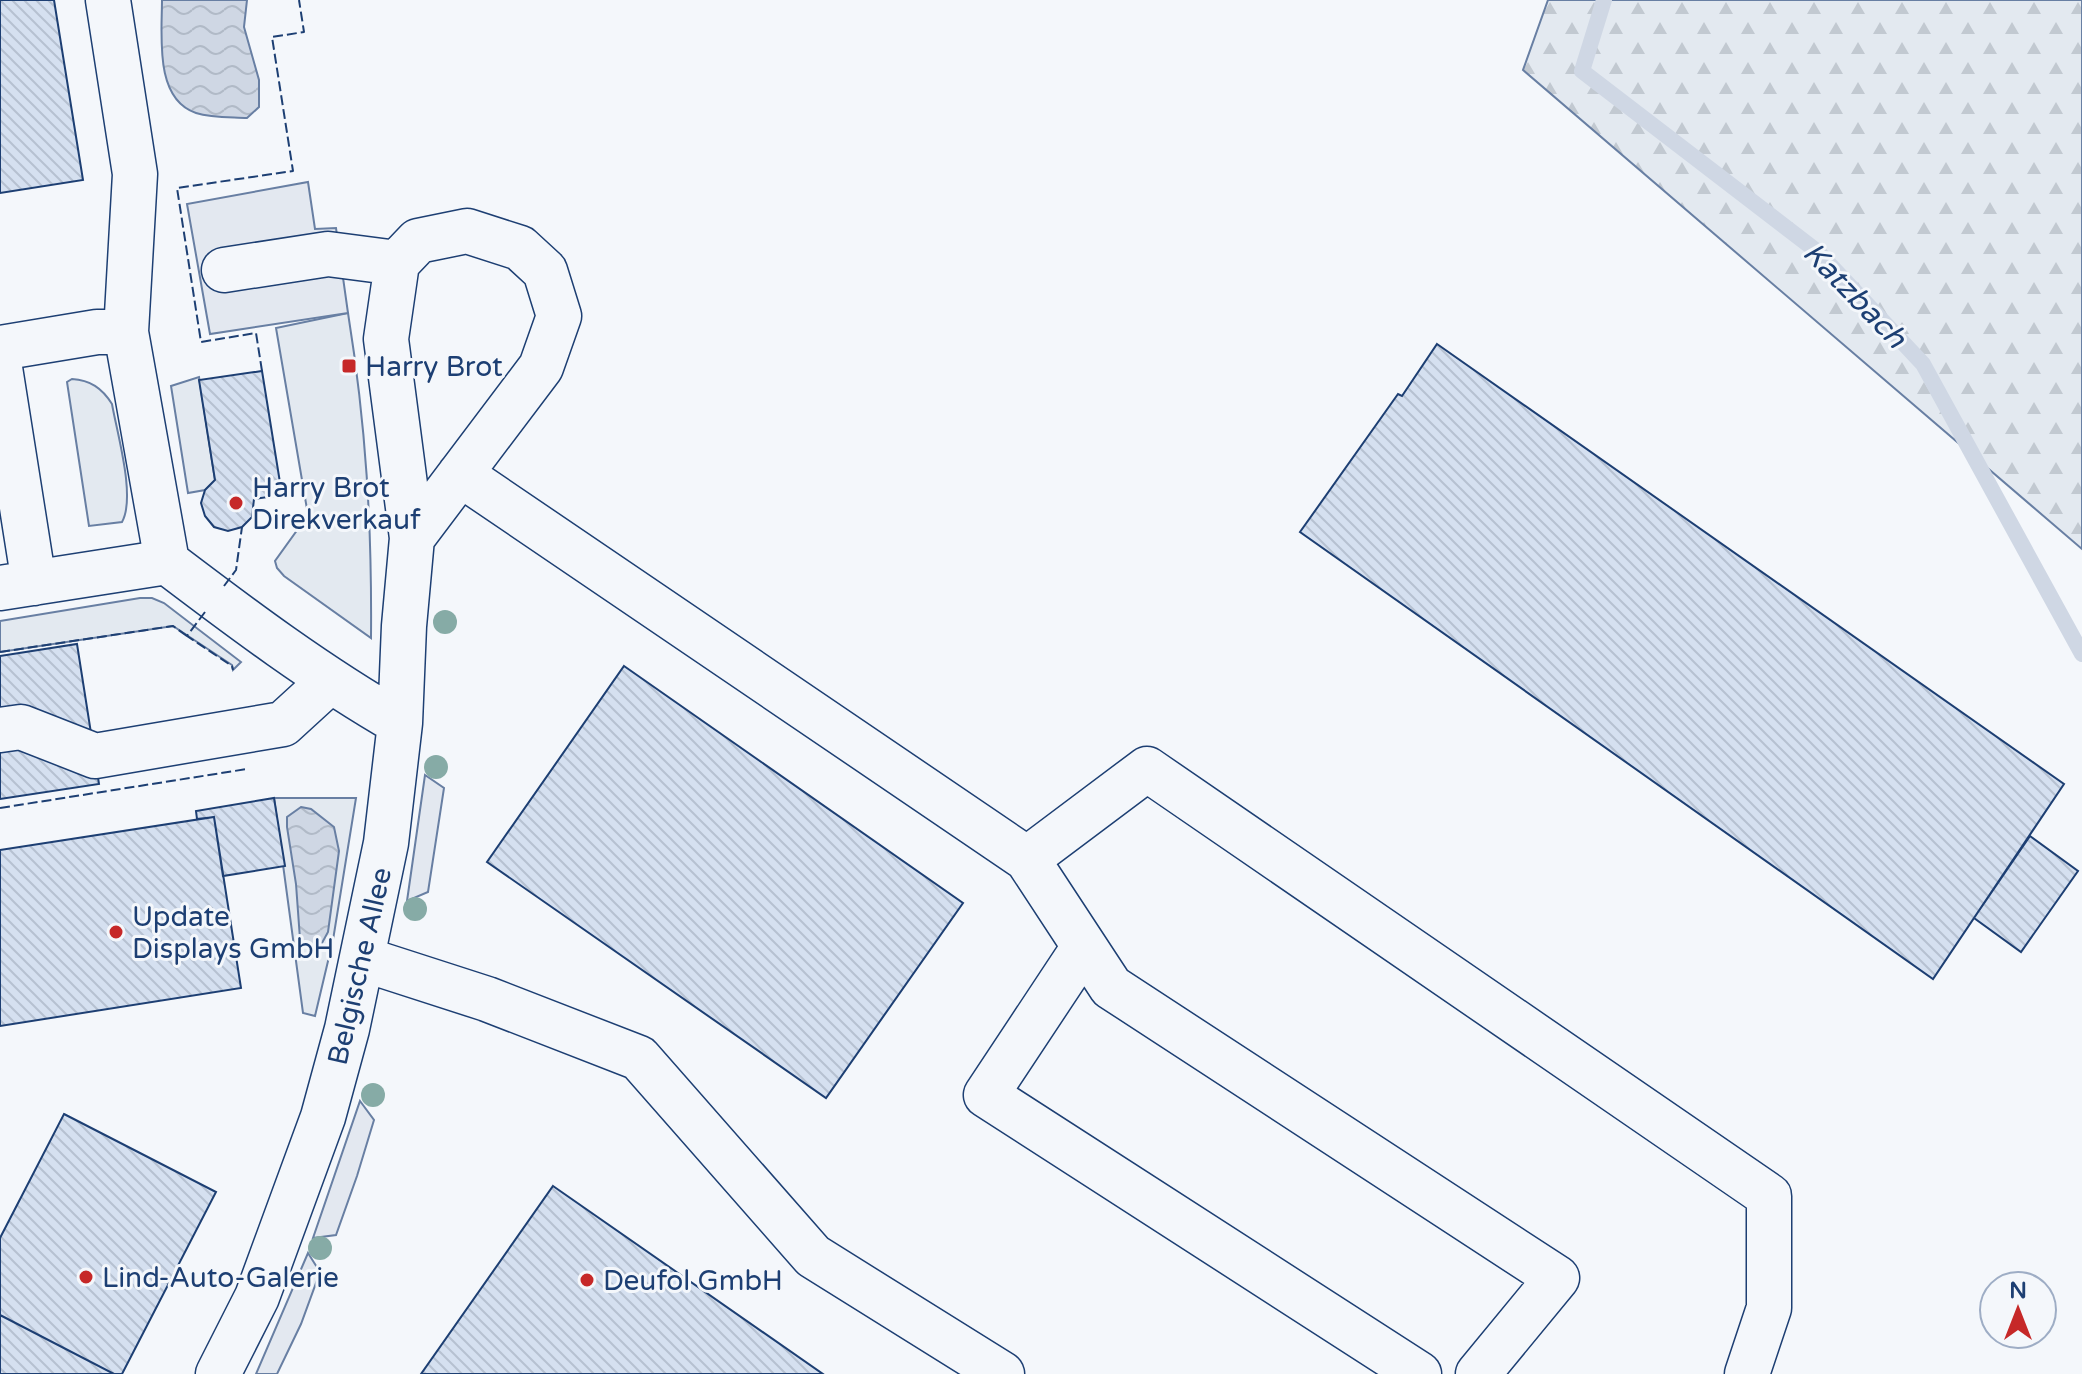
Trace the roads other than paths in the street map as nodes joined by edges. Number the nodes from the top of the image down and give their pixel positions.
1 (108, 0) edge
2 (397, 263) junction
3 (224, 270) dead end
4 (126, 332) junction
5 (0, 348) edge
6 (0, 368) edge
7 (460, 474) junction
8 (412, 538) junction
9 (167, 562) junction
10 (17, 586) edge
11 (330, 681) junction
12 (400, 723) junction
13 (0, 730) edge
14 (1027, 859) junction
15 (1084, 947) junction
16 (363, 959) junction
17 (218, 1374) edge
18 (1002, 1374) edge
19 (1419, 1374) edge
20 (1478, 1374) edge
21 (1747, 1374) edge

1 - 4 street
2 - 3 street
2 - 7 street
2 - 8 street, Belgische Allee
4 - 5 street
4 - 9 street
6 - 10 street
7 - 8 street
7 - 14 street
8 - 12 street, Belgische Allee
9 - 10 street
9 - 11 street
11 - 12 street
11 - 13 street
12 - 16 street, Belgische Allee
14 - 15 street
14 - 21 street
15 - 19 street
15 - 20 street
16 - 17 street, Belgische Allee
16 - 18 street

